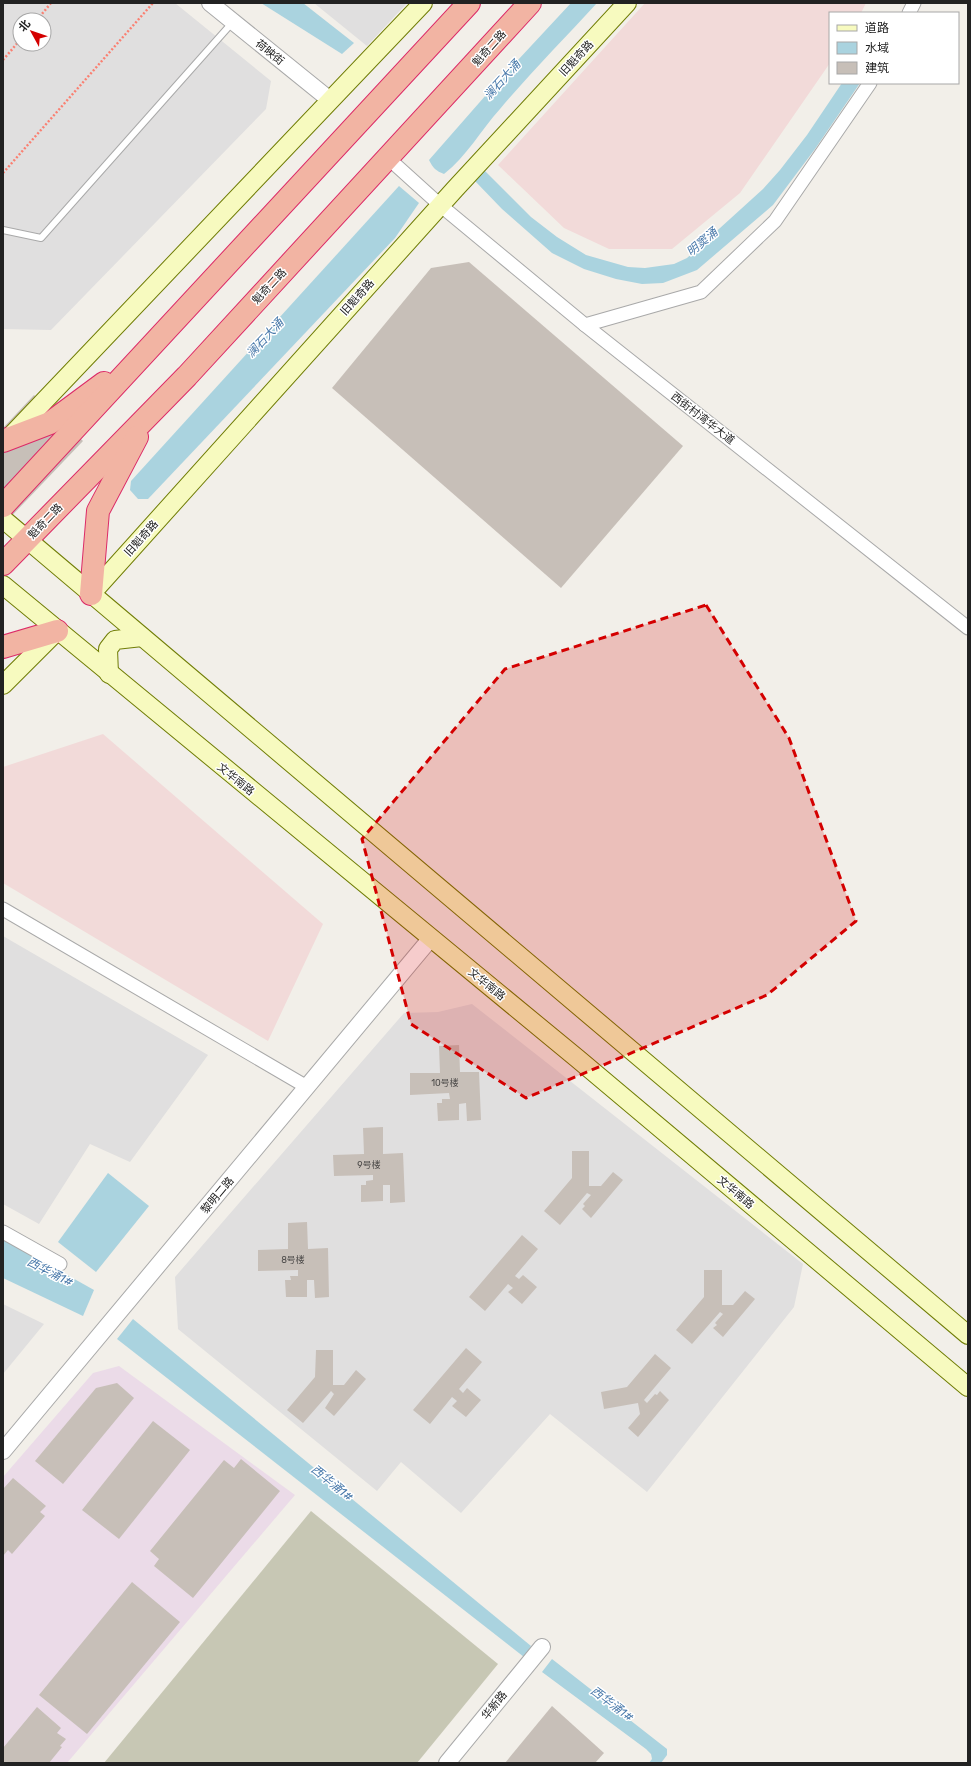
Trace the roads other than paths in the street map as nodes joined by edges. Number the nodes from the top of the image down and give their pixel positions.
1 (210, 3) edge
2 (423, 3) edge
3 (454, 3) edge
4 (469, 3) edge
5 (530, 3) edge
6 (627, 3) edge
7 (914, 3) edge
8 (910, 12) edge
9 (233, 22) junction
10 (445, 29) junction
11 (869, 84) edge
12 (330, 100) junction
13 (388, 158) junction
14 (440, 205) junction
15 (3, 230) edge
16 (585, 325) junction
17 (160, 336) junction
18 (148, 415) junction
19 (5, 440) edge
20 (3, 506) edge
21 (3, 519) edge
22 (27, 540) junction
23 (3, 564) edge
24 (3, 585) edge
25 (91, 594) junction
26 (968, 628) edge
27 (57, 631) junction
28 (142, 637) junction
29 (3, 647) edge
30 (109, 674) junction
31 (3, 685) edge
32 (3, 909) edge
33 (431, 938) junction
34 (307, 1087) junction
35 (3, 1232) edge
36 (60, 1264) dead end
37 (968, 1335) edge
38 (968, 1387) edge
39 (3, 1451) edge
40 (542, 1647) dead end
41 (447, 1763) edge

1 - 9 street, 荷映街
2 - 12 main road
3 - 10 highway
4 - 10 highway
5 - 13 highway, 魁奇二路
6 - 14 main road, 旧魁奇路
7 - 8 street
9 - 12 street, 荷映街
9 - 15 lane
10 - 17 highway
11 - 16 street
12 - 19 main road
13 - 14 street, 西街村湾华大道
13 - 18 highway, 魁奇二路
14 - 16 street, 西街村湾华大道
14 - 25 main road, 旧魁奇路
16 - 26 street, 西街村湾华大道
17 - 19 highway
17 - 20 highway
18 - 22 highway, 魁奇二路
18 - 25 highway
21 - 22 main road
22 - 23 highway, 魁奇二路
22 - 25 main road
24 - 27 main road, 文华南路
25 - 28 main road
27 - 29 highway
27 - 30 main road, 文华南路
27 - 31 main road
28 - 30 main road
28 - 37 main road
30 - 33 main road, 文华南路
32 - 34 street
33 - 34 street, 黎明二路
33 - 38 main road, 文华南路
34 - 39 street, 黎明二路
35 - 36 street
40 - 41 street, 华新路

